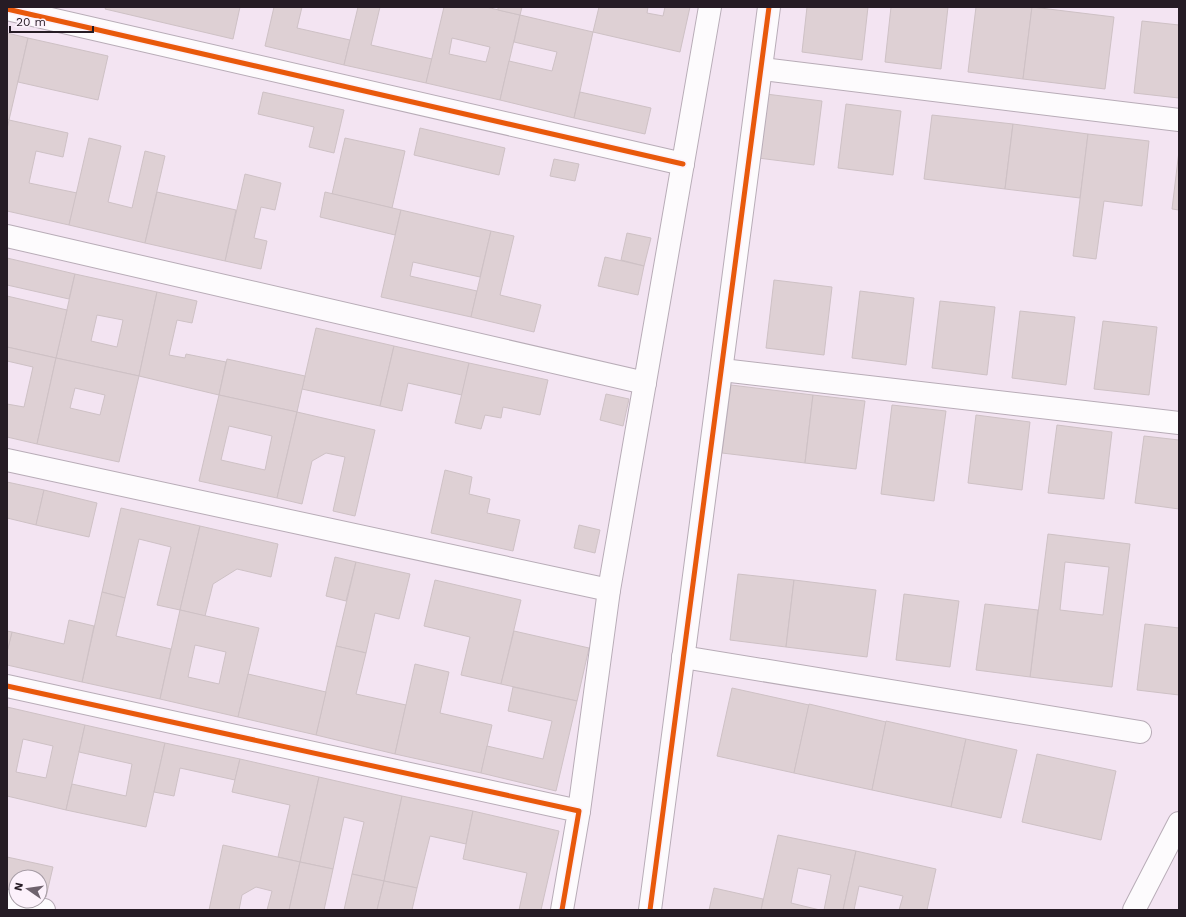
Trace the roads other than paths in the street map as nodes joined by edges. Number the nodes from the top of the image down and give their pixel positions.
1 (710, 7) edge
2 (769, 7) edge
3 (7, 9) edge
4 (762, 68) junction
5 (1179, 120) edge
6 (683, 164) junction
7 (7, 236) edge
8 (722, 370) junction
9 (645, 383) junction
10 (1179, 423) edge
11 (7, 460) edge
12 (609, 590) junction
13 (683, 657) junction
14 (7, 686) edge
15 (1140, 732) dead end
16 (578, 811) junction
17 (1179, 823) edge
18 (7, 901) edge
19 (44, 910) edge
20 (562, 910) edge
21 (650, 910) edge
22 (1134, 910) edge

1 - 6 street
2 - 4 street
3 - 6 street
4 - 5 street
4 - 8 street
6 - 9 street
7 - 9 street
8 - 10 street
8 - 13 street
9 - 12 street
11 - 12 street
12 - 16 street
13 - 15 street
13 - 21 street
14 - 16 street
16 - 20 street
17 - 22 street
18 - 19 street

